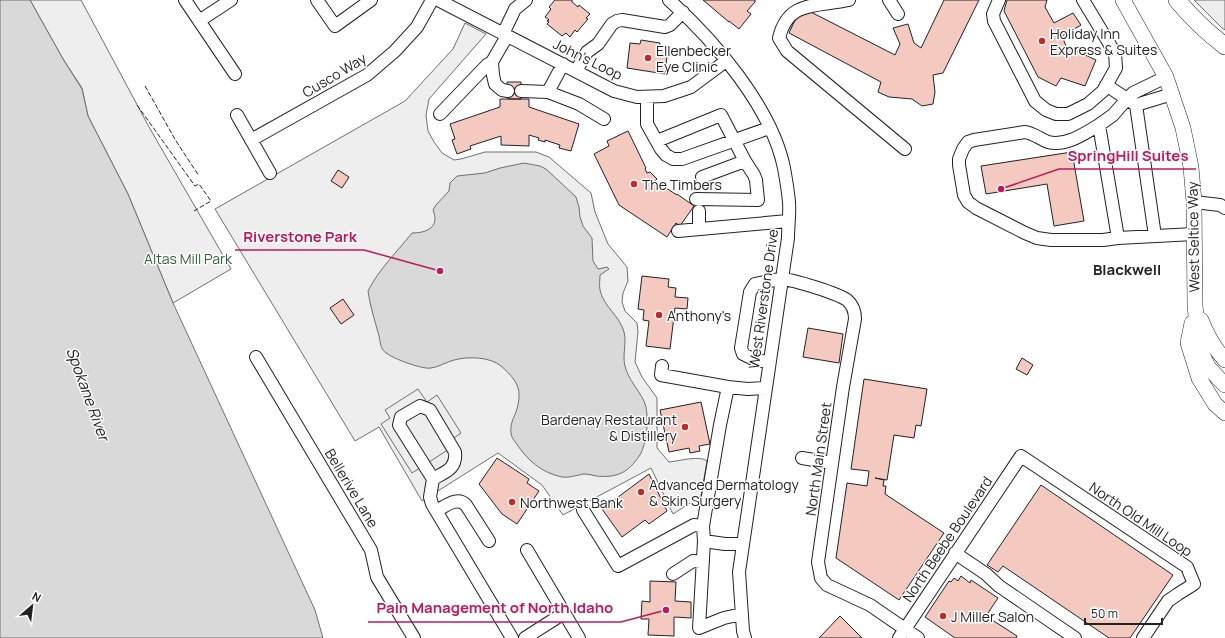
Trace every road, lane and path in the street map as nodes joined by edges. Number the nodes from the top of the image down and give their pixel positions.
1 (185, 0) edge
2 (231, 0) edge
3 (317, 0) edge
4 (371, 0) edge
5 (432, 0) edge
6 (438, 0) edge
7 (526, 0) edge
8 (669, 0) edge
9 (849, 0) edge
10 (889, 0) edge
11 (999, 0) edge
12 (1083, 0) edge
13 (1123, 0) edge
14 (1178, 0) edge
15 (683, 12) junction
16 (898, 14) dead end
17 (200, 21) junction
18 (505, 35) junction
19 (1225, 46) edge
20 (726, 60) junction
21 (492, 62) junction
22 (563, 64) junction
23 (576, 71) junction
24 (236, 74) dead end
25 (1166, 77) junction
26 (1106, 85) junction
27 (508, 91) dead end
28 (521, 91) dead end
29 (548, 92) junction
30 (1172, 94) junction
31 (647, 97) junction
32 (1132, 102) junction
33 (440, 114) dead end
34 (237, 115) dead end
35 (604, 119) dead end
36 (1099, 125) junction
37 (769, 128) junction
38 (251, 140) junction
39 (735, 140) junction
40 (657, 141) junction
41 (905, 149) dead end
42 (745, 161) junction
43 (270, 173) dead end
44 (702, 177) dead end
45 (696, 199) dead end
46 (1194, 202) junction
47 (1225, 208) edge
48 (699, 211) dead end
49 (788, 221) junction
50 (699, 229) junction
51 (678, 231) dead end
52 (1194, 234) junction
53 (1155, 236) junction
54 (1118, 238) junction
55 (782, 279) junction
56 (1195, 305) junction
57 (256, 356) dead end
58 (1225, 360) edge
59 (769, 362) junction
60 (662, 366) dead end
61 (1225, 385) edge
62 (728, 387) junction
63 (765, 388) junction
64 (1225, 413) edge
65 (1021, 456) joint
66 (802, 458) dead end
67 (832, 463) junction
68 (433, 480) junction
69 (583, 510) dead end
70 (436, 511) junction
71 (703, 526) junction
72 (489, 541) dead end
73 (704, 541) junction
74 (743, 544) junction
75 (527, 550) dead end
76 (955, 553) junction
77 (703, 562) junction
78 (673, 574) dead end
79 (564, 613) junction
80 (742, 614) junction
81 (902, 633) edge
82 (414, 638) edge
83 (512, 638) edge
84 (525, 638) edge
85 (579, 638) edge
86 (745, 638) edge
87 (918, 638) edge
88 (1075, 638) edge
89 (1143, 638) edge

1 - 17 street
2 - 17 street
3 - 4 street
5 - 38 street, Cusco Way
6 - 18 street, John's Loop
7 - 18 street
8 - 15 street, West Riverstone Drive
9 - 41 street
10 - 16 street
11 - 26 street
12 - 26 street
13 - 25 main road, West Seltice Way
14 - 19 highway
15 - 20 street, West Riverstone Drive
15 - 23 street
17 - 24 street
18 - 21 street
18 - 22 street, John's Loop
20 - 31 street, John's Loop
20 - 37 street, West Riverstone Drive
21 - 27 street
21 - 33 street
22 - 23 street, John's Loop
22 - 29 street
23 - 31 street, John's Loop
25 - 30 main road, West Seltice Way
25 - 32 street
26 - 32 street
28 - 29 street
29 - 35 street
30 - 32 street
30 - 46 main road, West Seltice Way
31 - 40 street
32 - 36 street
32 - 53 street
34 - 38 street
36 - 54 street
36 - 54 street
37 - 39 street
37 - 49 street, West Riverstone Drive
38 - 43 street
39 - 40 street
39 - 40 street
39 - 42 street
42 - 44 street
42 - 45 street
46 - 47 street
46 - 52 main road, West Seltice Way
48 - 50 street
49 - 50 street
49 - 55 street, West Riverstone Drive
50 - 51 street
52 - 53 street
52 - 56 main road, West Seltice Way
53 - 54 street
55 - 59 street, West Riverstone Drive
55 - 59 street
55 - 67 street, North Main Street
56 - 58 main road
56 - 61 main road, West Seltice Way
56 - 64 main road
57 - 82 street, Bellerive Lane
59 - 63 street, West Riverstone Drive
60 - 62 street
62 - 63 street
62 - 71 street
63 - 74 street, West Riverstone Drive
65 - 76 street, North Beebe Boulevard
65 - 89 street, North Old Mill Loop
66 - 67 street
67 - 81 street, North Main Street
68 - 68 street
68 - 70 street
69 - 71 street
70 - 72 street
70 - 83 street
71 - 73 street
73 - 74 street
73 - 77 street
74 - 80 street, West Riverstone Drive
75 - 79 street
76 - 81 street, North Beebe Boulevard
76 - 88 street
77 - 78 street
77 - 80 street
79 - 84 street
79 - 85 street
80 - 86 street, West Riverstone Drive
81 - 87 street, North Main Street

